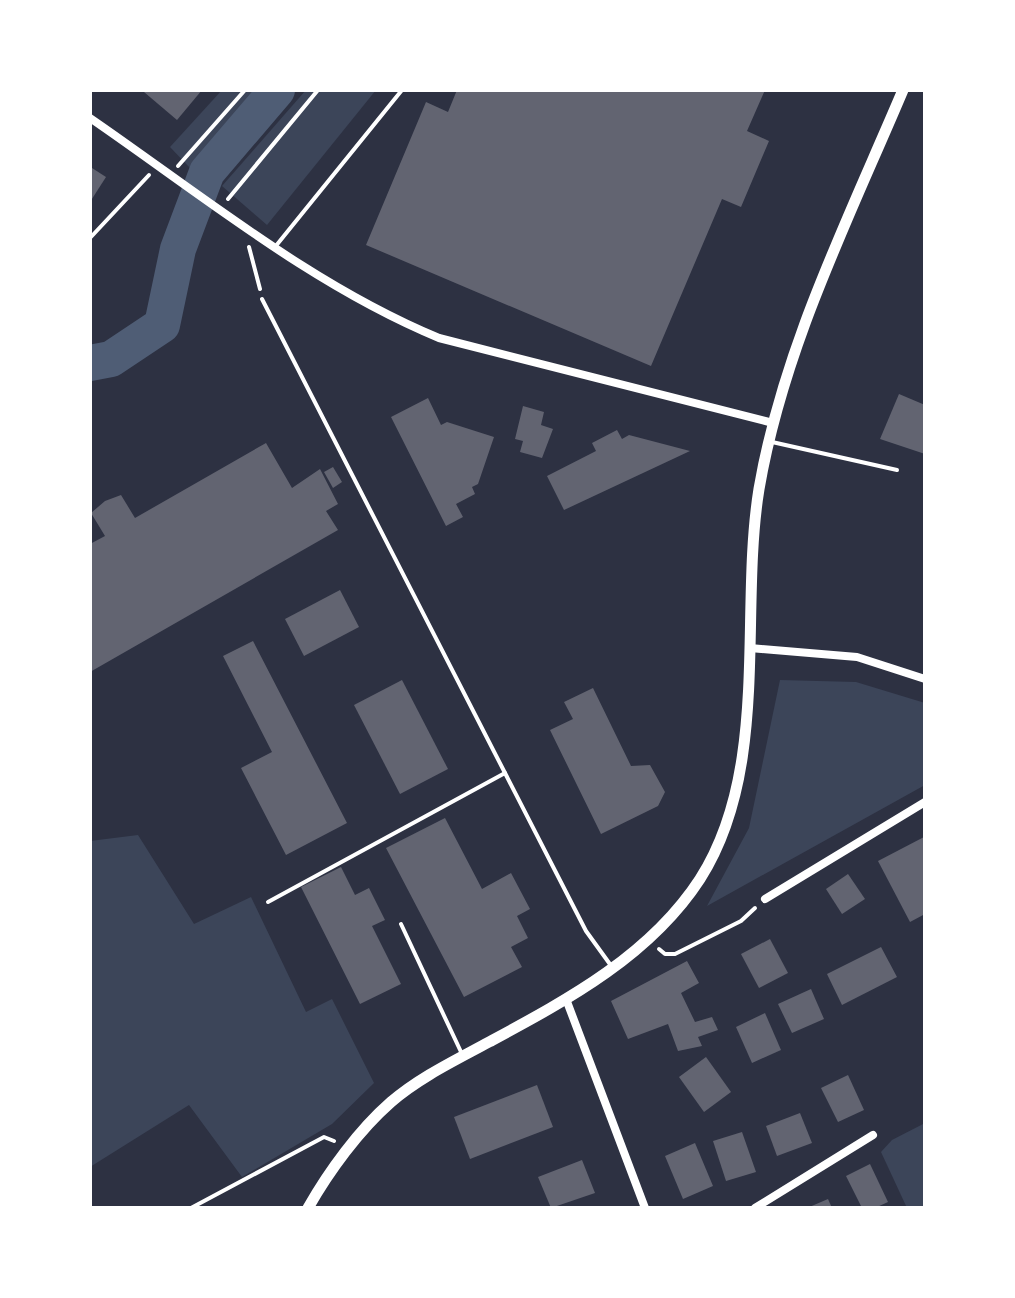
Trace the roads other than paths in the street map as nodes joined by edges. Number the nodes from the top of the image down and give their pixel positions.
1 (402, 90) edge
2 (903, 90) edge
3 (90, 118) edge
4 (275, 247) junction
5 (262, 299) road end
6 (773, 423) junction
7 (770, 442) junction
8 (897, 470) dead end
9 (750, 648) junction
10 (925, 679) edge
11 (505, 773) junction
12 (925, 802) edge
13 (765, 899) road end
14 (268, 902) dead end
15 (401, 924) dead end
16 (613, 969) junction
17 (566, 999) junction
18 (463, 1056) junction
19 (873, 1135) dead end
20 (308, 1208) edge
21 (645, 1208) edge
22 (755, 1208) edge

1 - 4 lane
2 - 6 street
3 - 4 street
4 - 6 street
5 - 11 lane
6 - 7 street
7 - 8 lane
7 - 9 street
9 - 10 street
9 - 16 street
11 - 14 lane
11 - 16 lane
12 - 13 street
15 - 18 lane
16 - 17 street
17 - 18 street
17 - 21 street
18 - 20 street
19 - 22 street

